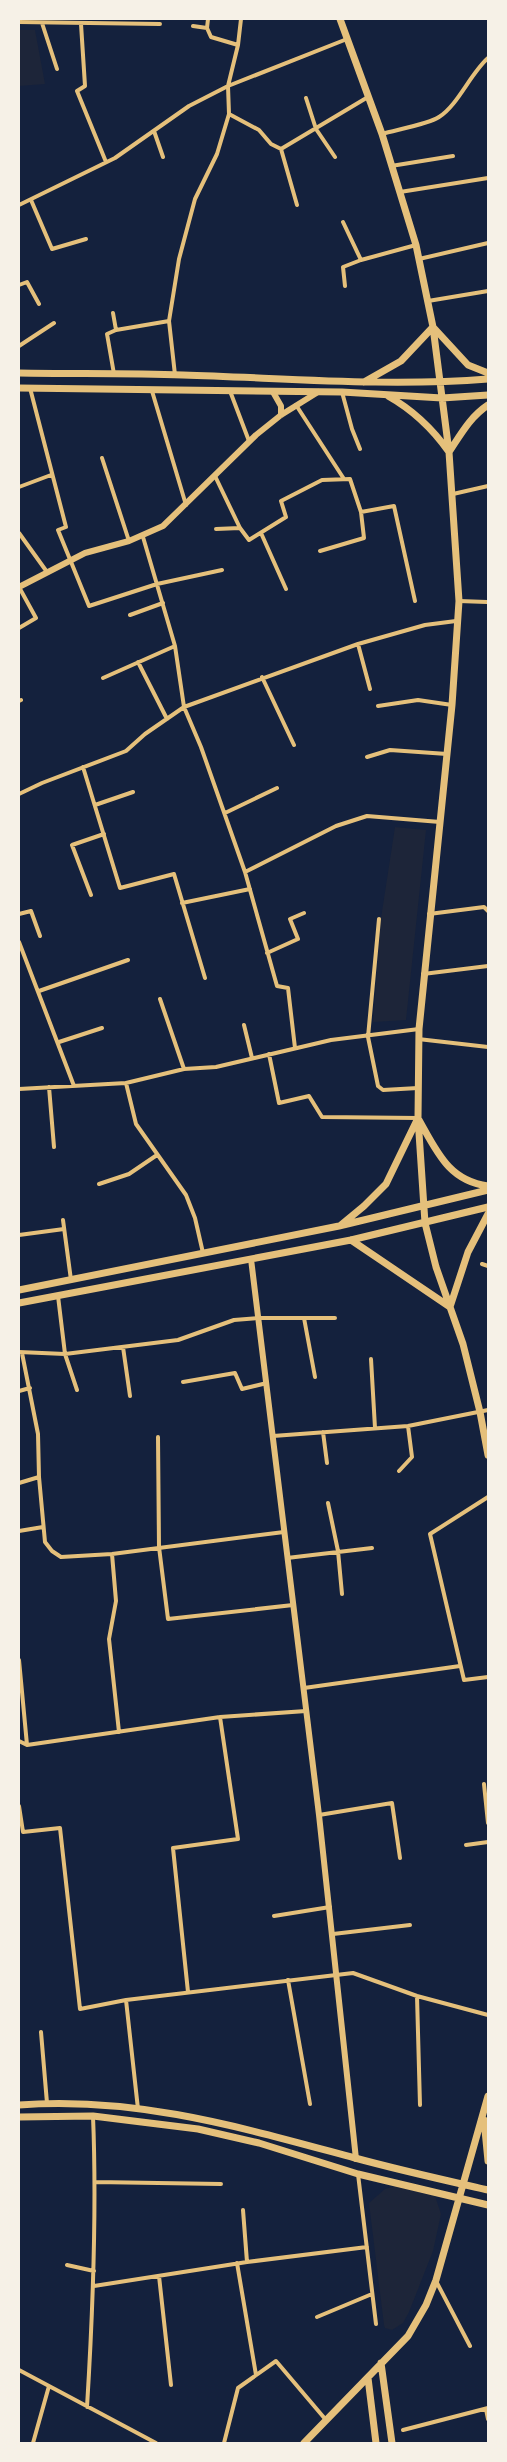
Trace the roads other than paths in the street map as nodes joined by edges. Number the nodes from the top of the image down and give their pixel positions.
1 (208, 19) edge
2 (241, 19) edge
3 (340, 19) edge
4 (19, 22) edge
5 (42, 23) junction
6 (81, 24) junction
7 (160, 24) dead end
8 (193, 26) dead end
9 (206, 28) junction
10 (347, 39) junction
11 (238, 46) junction
12 (488, 58) edge
13 (57, 69) dead end
14 (228, 86) junction
15 (368, 97) junction
16 (306, 98) dead end
17 (229, 114) junction
18 (316, 129) junction
19 (154, 131) junction
20 (382, 134) junction
21 (281, 149) junction
22 (453, 156) dead end
23 (163, 157) dead end
24 (335, 157) dead end
25 (106, 162) junction
26 (391, 166) junction
27 (488, 178) edge
28 (400, 192) junction
29 (31, 200) junction
30 (19, 205) edge
31 (297, 205) dead end
32 (343, 222) dead end
33 (86, 239) dead end
34 (488, 243) edge
35 (416, 245) junction
36 (419, 259) junction
37 (361, 260) junction
38 (19, 285) edge
39 (346, 286) dead end
40 (488, 291) edge
41 (488, 294) edge
42 (428, 301) junction
43 (39, 304) dead end
44 (113, 313) dead end
45 (169, 321) junction
46 (54, 323) dead end
47 (433, 327) junction
48 (116, 330) junction
49 (19, 346) edge
50 (19, 373) edge
51 (488, 373) edge
52 (114, 374) junction
53 (175, 375) junction
54 (488, 379) edge
55 (363, 383) junction
56 (440, 383) junction
57 (19, 388) edge
58 (30, 388) junction
59 (152, 391) junction
60 (230, 391) junction
61 (273, 392) junction
62 (318, 392) junction
63 (342, 392) junction
64 (386, 395) junction
65 (488, 395) edge
66 (442, 398) junction
67 (296, 405) junction
68 (488, 405) edge
69 (281, 415) junction
70 (249, 441) junction
71 (360, 449) dead end
72 (449, 452) junction
73 (102, 458) dead end
74 (51, 475) junction
75 (214, 476) junction
76 (344, 479) junction
77 (488, 486) edge
78 (19, 487) edge
79 (453, 494) junction
80 (186, 505) junction
81 (361, 512) junction
82 (240, 528) junction
83 (216, 529) dead end
84 (19, 533) edge
85 (261, 533) junction
86 (143, 537) junction
87 (128, 541) junction
88 (320, 551) dead end
89 (70, 562) junction
90 (222, 570) dead end
91 (47, 572) junction
92 (157, 584) junction
93 (19, 587) edge
94 (286, 589) dead end
95 (459, 600) junction
96 (414, 601) dead end
97 (487, 602) dead end
98 (163, 603) junction
99 (130, 615) dead end
100 (456, 621) junction
101 (19, 628) edge
102 (358, 644) junction
103 (175, 646) junction
104 (138, 662) junction
105 (262, 677) junction
106 (103, 678) dead end
107 (370, 689) dead end
108 (452, 705) junction
109 (378, 706) dead end
110 (184, 707) junction
111 (167, 719) junction
112 (294, 745) dead end
113 (447, 754) junction
114 (367, 757) dead end
115 (83, 768) junction
116 (277, 788) dead end
117 (133, 792) dead end
118 (19, 794) edge
119 (95, 805) junction
120 (225, 813) junction
121 (440, 822) junction
122 (104, 834) junction
123 (245, 872) junction
124 (250, 889) junction
125 (91, 895) dead end
126 (182, 903) junction
127 (488, 911) edge
128 (304, 913) dead end
129 (19, 914) edge
130 (429, 914) junction
131 (379, 919) dead end
132 (40, 936) dead end
133 (19, 942) edge
134 (24, 952) junction
135 (267, 953) junction
136 (19, 954) edge
137 (128, 960) dead end
138 (488, 966) edge
139 (423, 974) junction
140 (205, 978) dead end
141 (39, 991) junction
142 (160, 998) dead end
143 (244, 1025) dead end
144 (102, 1028) dead end
145 (419, 1029) junction
146 (368, 1037) junction
147 (418, 1039) junction
148 (59, 1042) junction
149 (488, 1047) edge
150 (295, 1048) junction
151 (268, 1054) junction
152 (252, 1058) junction
153 (184, 1070) junction
154 (126, 1083) junction
155 (74, 1086) junction
156 (49, 1087) junction
157 (418, 1088) junction
158 (19, 1089) edge
159 (418, 1118) junction
160 (54, 1147) dead end
161 (157, 1155) junction
162 (99, 1184) dead end
163 (488, 1186) edge
164 (488, 1190) edge
165 (423, 1207) junction
166 (488, 1207) edge
167 (488, 1214) edge
168 (63, 1220) dead end
169 (425, 1223) junction
170 (339, 1226) junction
171 (64, 1229) junction
172 (19, 1235) edge
173 (352, 1240) junction
174 (203, 1252) junction
175 (251, 1259) junction
176 (482, 1264) dead end
177 (488, 1266) edge
178 (71, 1281) junction
179 (19, 1290) edge
180 (58, 1296) junction
181 (19, 1303) edge
182 (450, 1307) junction
183 (258, 1318) junction
184 (304, 1318) junction
185 (335, 1318) dead end
186 (124, 1347) junction
187 (20, 1352) edge
188 (64, 1354) junction
189 (371, 1360) dead end
190 (315, 1377) dead end
191 (183, 1382) dead end
192 (267, 1383) junction
193 (30, 1388) junction
194 (77, 1390) dead end
195 (19, 1391) edge
196 (130, 1396) dead end
197 (484, 1411) edge
198 (408, 1426) junction
199 (375, 1428) junction
200 (323, 1432) junction
201 (273, 1436) junction
202 (158, 1437) dead end
203 (488, 1455) edge
204 (327, 1463) dead end
205 (399, 1471) dead end
206 (39, 1476) junction
207 (19, 1483) edge
208 (488, 1497) edge
209 (328, 1503) dead end
210 (43, 1527) junction
211 (19, 1531) edge
212 (284, 1532) junction
213 (160, 1547) junction
214 (372, 1548) dead end
215 (338, 1552) junction
216 (112, 1554) junction
217 (287, 1558) junction
218 (342, 1594) dead end
219 (293, 1605) junction
220 (19, 1660) edge
221 (460, 1666) junction
222 (488, 1677) edge
223 (304, 1688) junction
224 (306, 1711) junction
225 (220, 1717) junction
226 (119, 1732) junction
227 (19, 1741) edge
228 (27, 1745) junction
229 (484, 1784) dead end
230 (19, 1806) edge
231 (320, 1815) junction
232 (488, 1823) edge
233 (488, 1842) edge
234 (466, 1845) dead end
235 (400, 1858) dead end
236 (330, 1907) junction
237 (274, 1916) dead end
238 (410, 1925) dead end
239 (333, 1934) junction
240 (337, 1975) junction
241 (288, 1980) junction
242 (188, 1992) junction
243 (417, 1996) junction
244 (126, 2000) junction
245 (488, 2015) edge
246 (40, 2032) dead end
247 (488, 2096) edge
248 (47, 2103) junction
249 (310, 2104) dead end
250 (19, 2105) edge
251 (420, 2105) dead end
252 (138, 2109) junction
253 (484, 2112) junction
254 (93, 2116) junction
255 (19, 2117) edge
256 (212, 2120) junction
257 (209, 2131) junction
258 (356, 2159) junction
259 (488, 2161) edge
260 (358, 2174) junction
261 (95, 2182) junction
262 (221, 2184) dead end
263 (463, 2184) junction
264 (488, 2190) edge
265 (459, 2199) junction
266 (488, 2205) edge
267 (243, 2210) dead end
268 (367, 2247) junction
269 (247, 2262) junction
270 (237, 2263) junction
271 (67, 2265) dead end
272 (94, 2271) junction
273 (159, 2276) junction
274 (436, 2280) junction
275 (94, 2286) junction
276 (372, 2294) junction
277 (317, 2317) dead end
278 (376, 2324) dead end
279 (470, 2346) dead end
280 (381, 2363) junction
281 (19, 2370) edge
282 (256, 2375) junction
283 (368, 2378) junction
284 (171, 2385) dead end
285 (50, 2386) junction
286 (87, 2407) junction
287 (487, 2409) edge
288 (488, 2419) edge
289 (326, 2420) junction
290 (403, 2430) dead end
291 (33, 2443) edge
292 (156, 2443) edge
293 (224, 2443) edge
294 (304, 2443) edge
295 (376, 2443) edge
296 (392, 2443) edge

1 - 9 street
2 - 11 street
3 - 10 main road
4 - 5 street
5 - 6 street
5 - 13 street
6 - 7 street
6 - 25 street
8 - 9 street
9 - 11 street
10 - 14 street
10 - 15 main road
11 - 14 street
12 - 20 street
14 - 17 street
14 - 19 street
15 - 18 street
15 - 20 main road
16 - 18 street
17 - 21 street
17 - 45 street
18 - 21 street
18 - 24 street
19 - 23 street
19 - 25 street
20 - 26 main road
21 - 31 street
22 - 26 street
25 - 29 street
26 - 28 main road
27 - 28 street
28 - 35 main road
29 - 30 street
29 - 33 street
32 - 37 street
34 - 36 street
35 - 36 main road
35 - 37 street
36 - 42 main road
37 - 39 street
38 - 43 street
40 - 41 street
40 - 42 street
42 - 47 main road
44 - 48 street
45 - 48 street
45 - 53 street
46 - 49 street
47 - 51 main road
47 - 55 main road
47 - 56 main road
48 - 52 street
50 - 52 main road
52 - 53 main road
53 - 55 main road
54 - 56 main road
55 - 56 main road
56 - 66 main road
57 - 58 main road
58 - 59 main road
58 - 74 street
59 - 60 main road
59 - 80 street
60 - 61 main road
60 - 70 street
61 - 62 main road
61 - 69 street
62 - 63 main road
62 - 67 street
63 - 64 main road
63 - 71 street
64 - 66 main road
64 - 72 main road
65 - 66 main road
66 - 72 main road
67 - 69 street
67 - 76 street
68 - 72 main road
69 - 70 street
70 - 75 street
72 - 79 main road
73 - 87 street
74 - 78 street
74 - 89 street
75 - 80 street
75 - 82 street
76 - 81 street
76 - 85 street
77 - 79 street
79 - 95 main road
80 - 86 street
81 - 88 street
81 - 96 street
82 - 83 street
82 - 85 street
84 - 91 street
85 - 94 street
86 - 87 street
86 - 92 street
87 - 89 street
89 - 91 street
89 - 92 street
90 - 92 street
91 - 93 street
92 - 98 street
93 - 101 street
95 - 97 street
95 - 100 main road
98 - 99 street
98 - 103 street
100 - 102 street
100 - 108 main road
102 - 105 street
102 - 107 street
103 - 104 street
103 - 110 street
104 - 106 street
104 - 111 street
105 - 110 street
105 - 112 street
108 - 109 street
108 - 113 main road
110 - 111 street
110 - 120 street
111 - 115 street
113 - 114 street
113 - 121 main road
115 - 118 street
115 - 119 street
116 - 120 street
117 - 119 street
119 - 122 street
120 - 123 street
121 - 123 street
121 - 130 main road
122 - 125 street
122 - 126 street
123 - 124 street
124 - 126 street
124 - 135 street
126 - 140 street
127 - 130 street
128 - 135 street
129 - 132 street
130 - 139 main road
131 - 146 street
133 - 134 street
134 - 136 street
134 - 141 street
135 - 150 street
137 - 141 street
138 - 139 street
139 - 145 main road
141 - 148 street
142 - 153 street
143 - 152 street
144 - 148 street
145 - 146 street
145 - 147 main road
146 - 150 street
146 - 157 street
147 - 149 street
147 - 157 main road
148 - 155 street
150 - 151 street
151 - 152 street
151 - 159 street
152 - 153 street
153 - 154 street
154 - 155 street
154 - 161 street
155 - 156 street
156 - 158 street
156 - 160 street
157 - 159 main road
159 - 163 main road
159 - 165 main road
159 - 170 main road
161 - 162 street
161 - 174 street
164 - 165 main road
165 - 169 main road
165 - 170 main road
166 - 169 main road
167 - 182 main road
168 - 171 street
169 - 173 main road
169 - 182 main road
170 - 174 main road
171 - 172 street
171 - 178 street
173 - 175 main road
173 - 182 main road
174 - 178 main road
175 - 180 main road
175 - 183 street
176 - 177 street
178 - 179 main road
180 - 181 main road
180 - 188 street
182 - 197 main road
183 - 184 street
183 - 186 street
183 - 192 street
184 - 185 street
184 - 190 street
186 - 188 street
186 - 196 street
187 - 188 street
187 - 193 street
188 - 194 street
189 - 199 street
191 - 192 street
192 - 201 street
193 - 195 street
193 - 206 street
197 - 198 street
197 - 203 main road
198 - 199 street
198 - 205 street
199 - 200 street
200 - 201 street
200 - 204 street
201 - 212 street
202 - 213 street
206 - 207 street
206 - 210 street
208 - 221 street
209 - 215 street
210 - 211 street
210 - 216 street
212 - 213 street
212 - 217 street
213 - 216 street
213 - 219 street
214 - 215 street
215 - 217 street
215 - 218 street
216 - 226 street
217 - 219 street
219 - 223 street
220 - 228 street
221 - 222 street
221 - 223 street
223 - 224 street
224 - 225 street
224 - 231 street
225 - 226 street
225 - 242 street
226 - 228 street
227 - 228 street
229 - 232 street
230 - 244 street
231 - 235 street
231 - 236 street
233 - 234 street
236 - 237 street
236 - 239 street
238 - 239 street
239 - 240 street
240 - 241 street
240 - 243 street
240 - 258 street
241 - 242 street
241 - 249 street
242 - 244 street
243 - 245 street
243 - 251 street
244 - 252 street
246 - 248 street
247 - 253 main road
248 - 250 main road
248 - 252 main road
252 - 256 main road
253 - 259 main road
253 - 263 main road
254 - 255 main road
254 - 257 main road
254 - 261 street
256 - 257 main road
256 - 258 main road
257 - 260 main road
258 - 263 main road
260 - 265 main road
260 - 268 street
261 - 262 street
261 - 272 street
263 - 264 main road
263 - 265 main road
265 - 266 main road
265 - 274 main road
267 - 269 street
268 - 269 street
268 - 276 street
269 - 270 street
270 - 273 street
270 - 282 street
271 - 272 street
272 - 275 street
273 - 275 street
273 - 284 street
274 - 279 street
274 - 280 main road
275 - 286 street
276 - 277 street
276 - 278 street
280 - 283 main road
280 - 296 main road
281 - 285 street
282 - 289 street
282 - 293 street
283 - 289 main road
283 - 295 main road
285 - 286 street
285 - 291 street
286 - 292 street
287 - 288 street
287 - 290 street
289 - 294 main road

